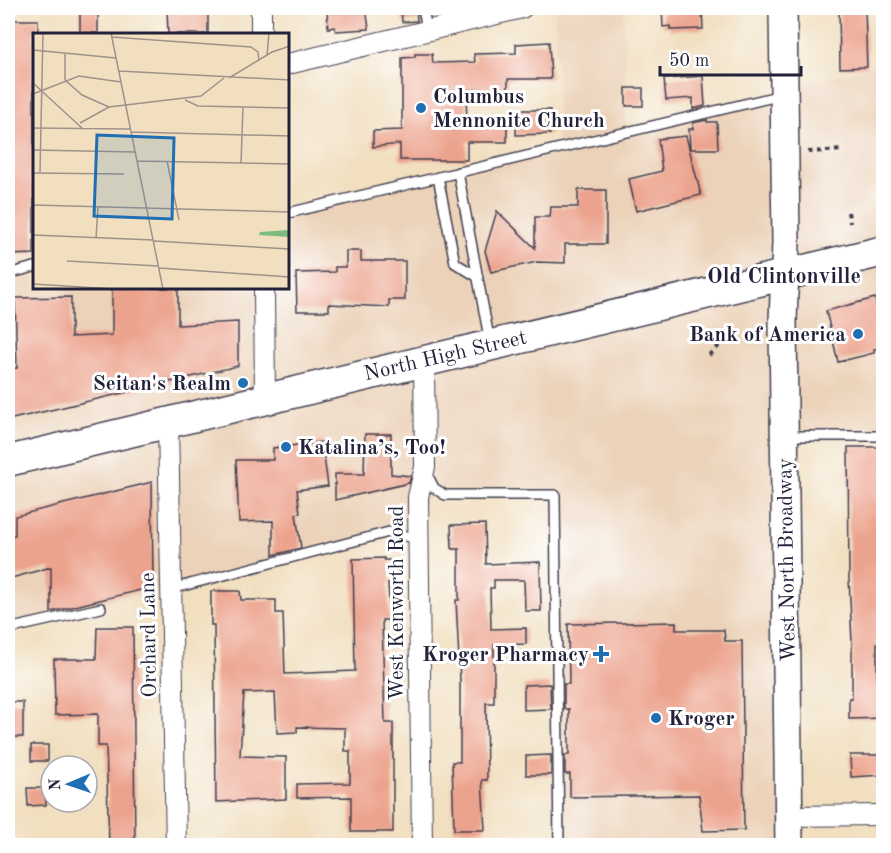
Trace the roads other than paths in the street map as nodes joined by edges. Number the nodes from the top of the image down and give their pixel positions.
1 (261, 8) edge
2 (423, 8) edge
3 (522, 8) edge
4 (783, 8) edge
5 (427, 30) junction
6 (261, 33) edge
7 (290, 64) edge
8 (784, 95) junction
9 (458, 172) junction
10 (438, 177) junction
11 (290, 213) edge
12 (884, 251) edge
13 (33, 267) edge
14 (8, 274) edge
15 (784, 275) junction
16 (478, 277) junction
17 (264, 290) edge
18 (490, 345) junction
19 (424, 361) junction
20 (265, 398) junction
21 (168, 423) junction
22 (784, 436) junction
23 (884, 436) edge
24 (8, 461) edge
25 (425, 467) junction
26 (419, 539) junction
27 (171, 589) junction
28 (100, 608) dead end
29 (8, 629) edge
30 (789, 816) junction
31 (884, 816) edge
32 (176, 846) edge
33 (422, 846) edge
34 (559, 846) edge
35 (789, 846) edge

1 - 6 street
2 - 5 lane
3 - 5 street
4 - 8 main road, West North Broadway
5 - 7 street
8 - 9 lane
8 - 15 main road, West North Broadway
9 - 10 lane
9 - 16 lane
10 - 11 lane
10 - 16 lane
12 - 15 main road, North High Street
13 - 14 lane
15 - 18 main road, North High Street
15 - 22 main road, West North Broadway
16 - 18 lane
17 - 20 street
18 - 19 main road, North High Street
19 - 20 main road, North High Street
19 - 25 street, West Kenworth Road
20 - 21 main road, North High Street
21 - 24 main road, North High Street
21 - 27 street, Orchard Lane
22 - 23 lane
22 - 30 main road, West North Broadway
25 - 26 street, West Kenworth Road
25 - 34 lane
26 - 27 lane
26 - 33 street, West Kenworth Road
27 - 32 street, Orchard Lane
28 - 29 lane
30 - 31 street
30 - 35 main road, West North Broadway

